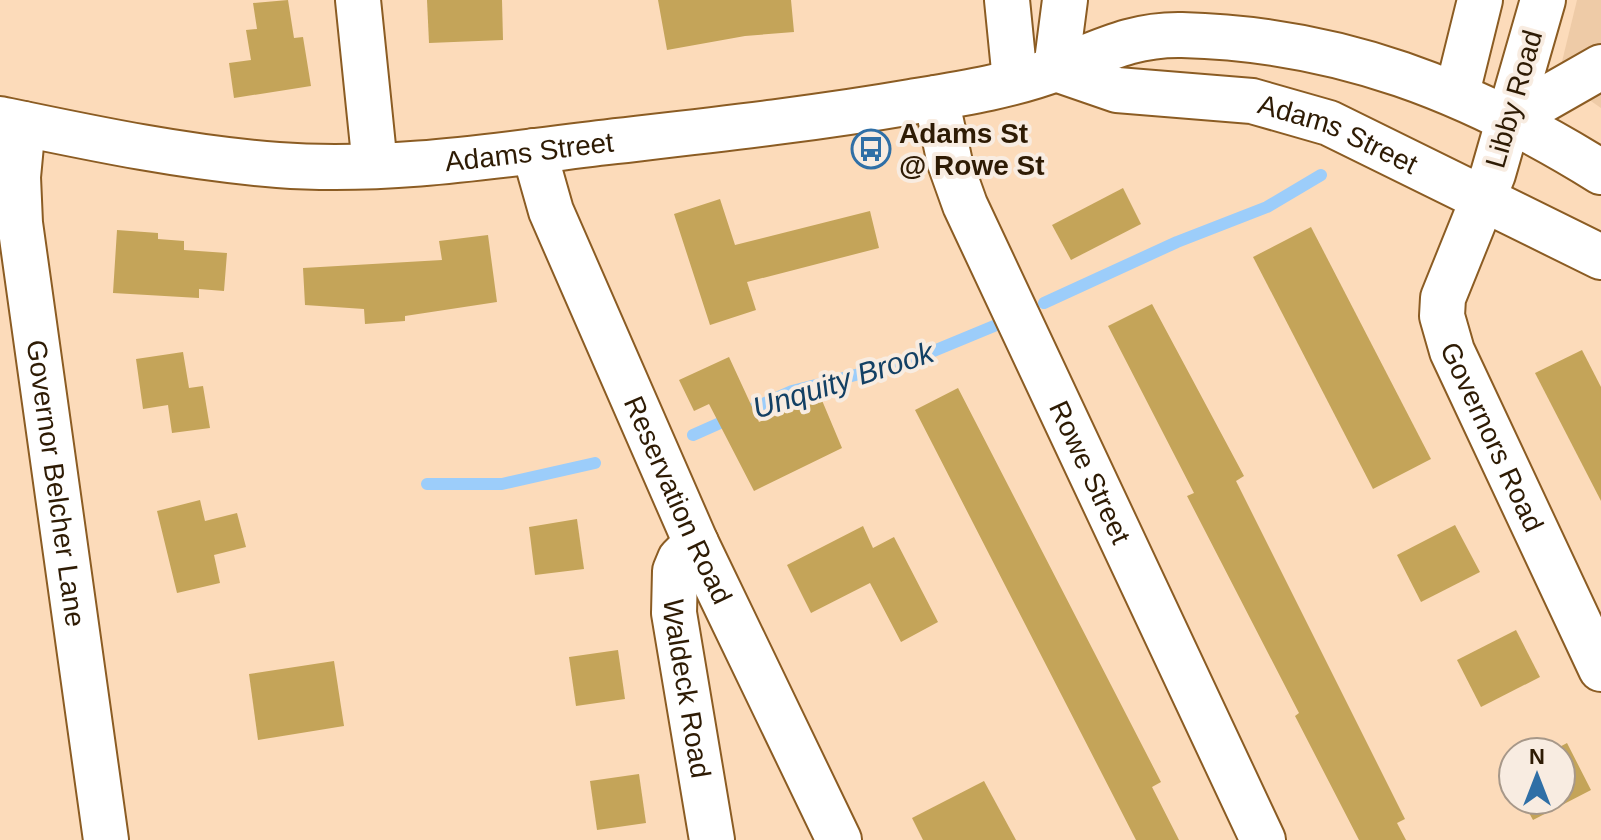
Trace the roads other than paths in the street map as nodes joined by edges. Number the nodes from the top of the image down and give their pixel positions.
1 (358, 0) edge
2 (1007, 0) edge
3 (1065, 0) edge
4 (1480, 0) edge
5 (1543, 0) edge
6 (1325, 52) junction
7 (1601, 67) edge
8 (1056, 69) junction
9 (1015, 80) junction
10 (1457, 93) junction
11 (936, 98) junction
12 (1305, 115) junction
13 (1510, 119) junction
14 (12, 122) edge
15 (534, 151) junction
16 (375, 166) junction
17 (1601, 172) edge
18 (1485, 198) junction
19 (1601, 257) edge
20 (696, 543) junction
21 (1601, 669) edge
22 (106, 840) edge
23 (712, 840) edge
24 (839, 840) edge
25 (1263, 840) edge

1 - 16 street
2 - 9 street
3 - 8 street
4 - 10 street
5 - 13 street, Libby Road
6 - 8 street, Adams Street
6 - 10 street, Adams Street
6 - 12 street
7 - 13 street
8 - 9 street, Adams Street
8 - 12 street, Adams Street
9 - 11 street, Adams Street
10 - 13 street, Adams Street
11 - 15 street, Adams Street
11 - 25 street, Rowe Street
12 - 18 street, Adams Street
13 - 17 street, Adams Street
13 - 18 street, Libby Road
14 - 16 street, Adams Street
14 - 22 street, Governor Belcher Lane
15 - 16 street, Adams Street
15 - 20 street, Reservation Road
18 - 19 street, Adams Street
18 - 21 street, Governors Road
20 - 23 street, Waldeck Road
20 - 24 street, Reservation Road

